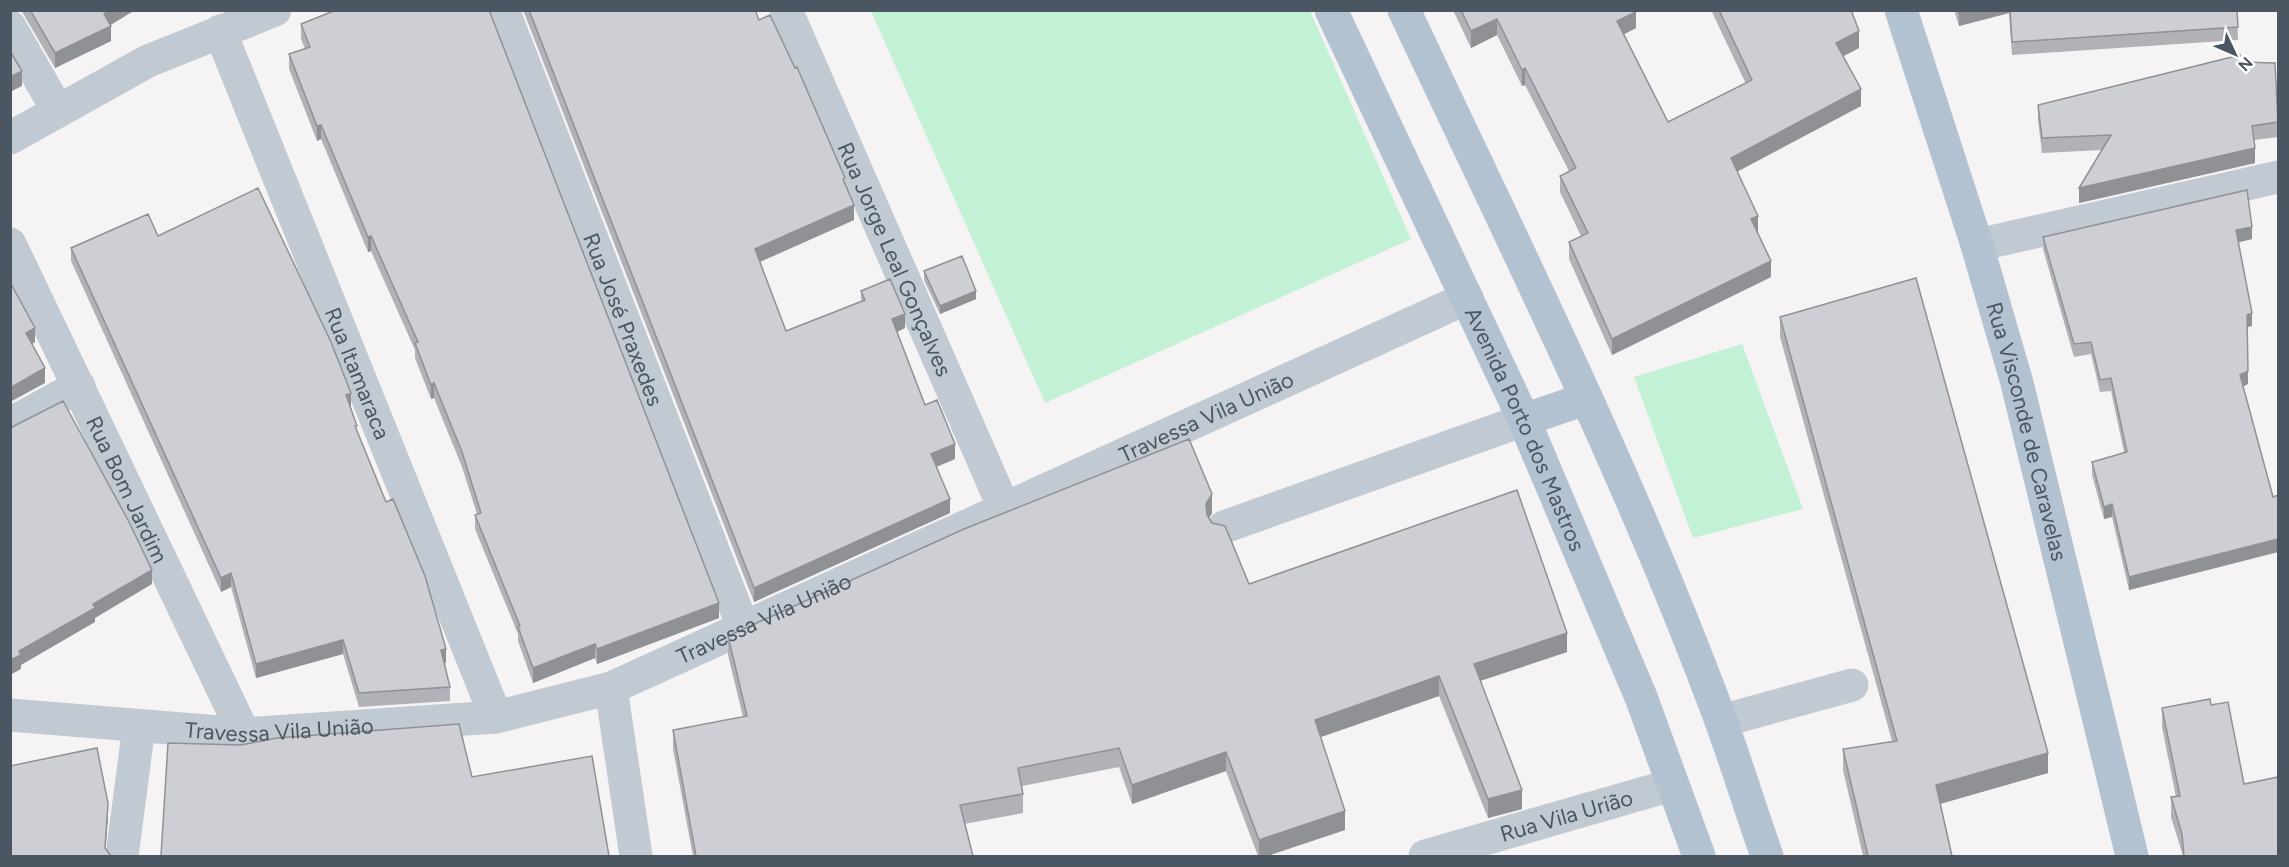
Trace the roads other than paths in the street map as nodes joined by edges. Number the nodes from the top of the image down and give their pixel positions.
1 (275, 10) edge
2 (503, 10) edge
3 (786, 10) edge
4 (1331, 10) edge
5 (1404, 10) edge
6 (1900, 10) edge
7 (10, 27) edge
8 (220, 31) junction
9 (58, 111) junction
10 (10, 138) edge
11 (2278, 177) edge
12 (10, 244) edge
13 (1977, 245) junction
14 (1467, 298) junction
15 (78, 386) junction
16 (1585, 399) junction
17 (1524, 420) junction
18 (10, 424) edge
19 (1004, 508) junction
20 (1224, 527) edge
21 (743, 627) junction
22 (1852, 685) dead end
23 (611, 688) junction
24 (10, 715) edge
25 (496, 717) junction
26 (1721, 721) junction
27 (139, 726) junction
28 (244, 734) junction
29 (1672, 785) junction
30 (122, 856) edge
31 (636, 856) edge
32 (1425, 856) edge
33 (1699, 856) edge
34 (1767, 856) edge
35 (2132, 856) edge

1 - 8 street
2 - 21 street, Rua José Praxedes
3 - 19 street, Rua Jorge Leal Gonçalves
4 - 14 main road, Avenida Porto dos Mastros
5 - 16 main road
6 - 13 main road, Rua Visconde de Caravelas
7 - 9 street
8 - 9 street
8 - 25 street, Rua Itamaraca
9 - 10 street
11 - 13 street
12 - 15 street, Rua Bom Jardim
13 - 35 main road, Rua Visconde de Caravelas
14 - 17 main road, Avenida Porto dos Mastros
14 - 19 street, Travessa Vila União
15 - 18 street
15 - 28 street, Rua Bom Jardim
16 - 17 main road
16 - 26 main road
17 - 20 street
17 - 29 main road, Avenida Porto dos Mastros
19 - 21 street, Travessa Vila União
21 - 23 street, Travessa Vila União
22 - 26 street
23 - 25 street, Travessa Vila União
23 - 31 street
24 - 27 street, Travessa Vila União
25 - 28 street, Travessa Vila União
26 - 34 main road
27 - 28 street, Travessa Vila União
27 - 30 street
29 - 32 street, Rua Vila Urião
29 - 33 main road, Avenida Porto dos Mastros

